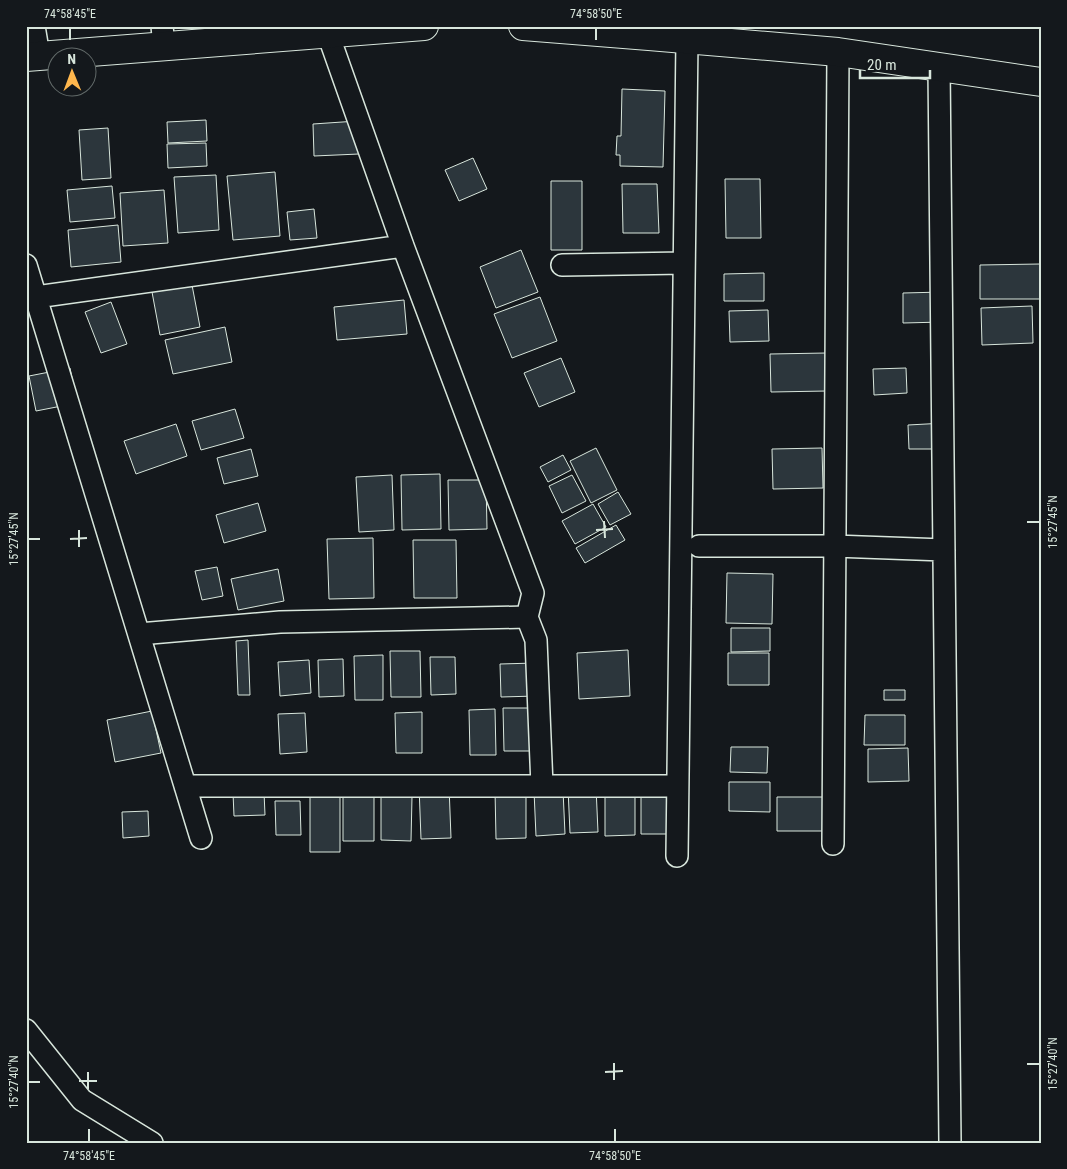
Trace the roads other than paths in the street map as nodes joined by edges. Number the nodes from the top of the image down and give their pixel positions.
1 (34, 26) edge
2 (424, 26) edge
3 (523, 26) edge
4 (650, 31) edge
5 (282, 32) edge
6 (328, 34) junction
7 (163, 36) edge
8 (687, 40) junction
9 (838, 52) junction
10 (33, 56) edge
11 (939, 68) junction
12 (1041, 82) edge
13 (403, 246) junction
14 (684, 263) junction
15 (26, 265) edge
16 (562, 265) dead end
17 (36, 297) junction
18 (699, 546) dead end
19 (834, 546) junction
20 (944, 550) junction
21 (527, 617) junction
22 (139, 634) junction
23 (185, 786) junction
24 (542, 786) junction
25 (675, 786) dead end
26 (201, 838) dead end
27 (833, 844) dead end
28 (677, 856) dead end
29 (26, 1030) edge
30 (152, 1143) edge
31 (950, 1143) edge

1 - 10 street
2 - 6 main road
3 - 4 main road
4 - 8 main road
5 - 6 main road
5 - 7 main road
6 - 13 street
7 - 10 main road
8 - 9 main road
8 - 14 street
9 - 11 main road
9 - 19 street
11 - 12 main road
11 - 20 street
13 - 17 street
13 - 21 street
14 - 16 street
14 - 28 street
15 - 17 street
17 - 22 street
18 - 19 street
19 - 20 street
19 - 27 street
20 - 31 street
21 - 22 street
21 - 24 street
22 - 23 street
23 - 24 street
23 - 26 street
24 - 25 street
29 - 30 street

